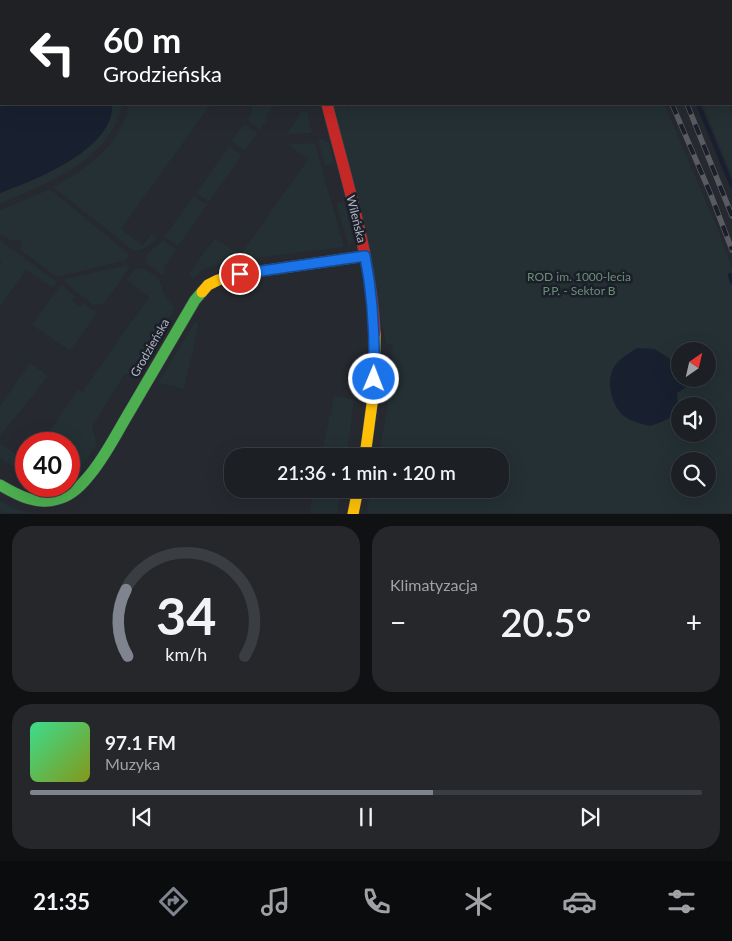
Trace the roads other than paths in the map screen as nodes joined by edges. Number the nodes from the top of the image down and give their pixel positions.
1 (327, 105) edge
2 (365, 256) junction
3 (366, 448) edge
4 (0, 485) edge
5 (356, 498) edge
6 (353, 514) edge

1 - 2 street, Wileńska
2 - 3 street, Wileńska
2 - 4 street, Grodzieńska
5 - 6 street

